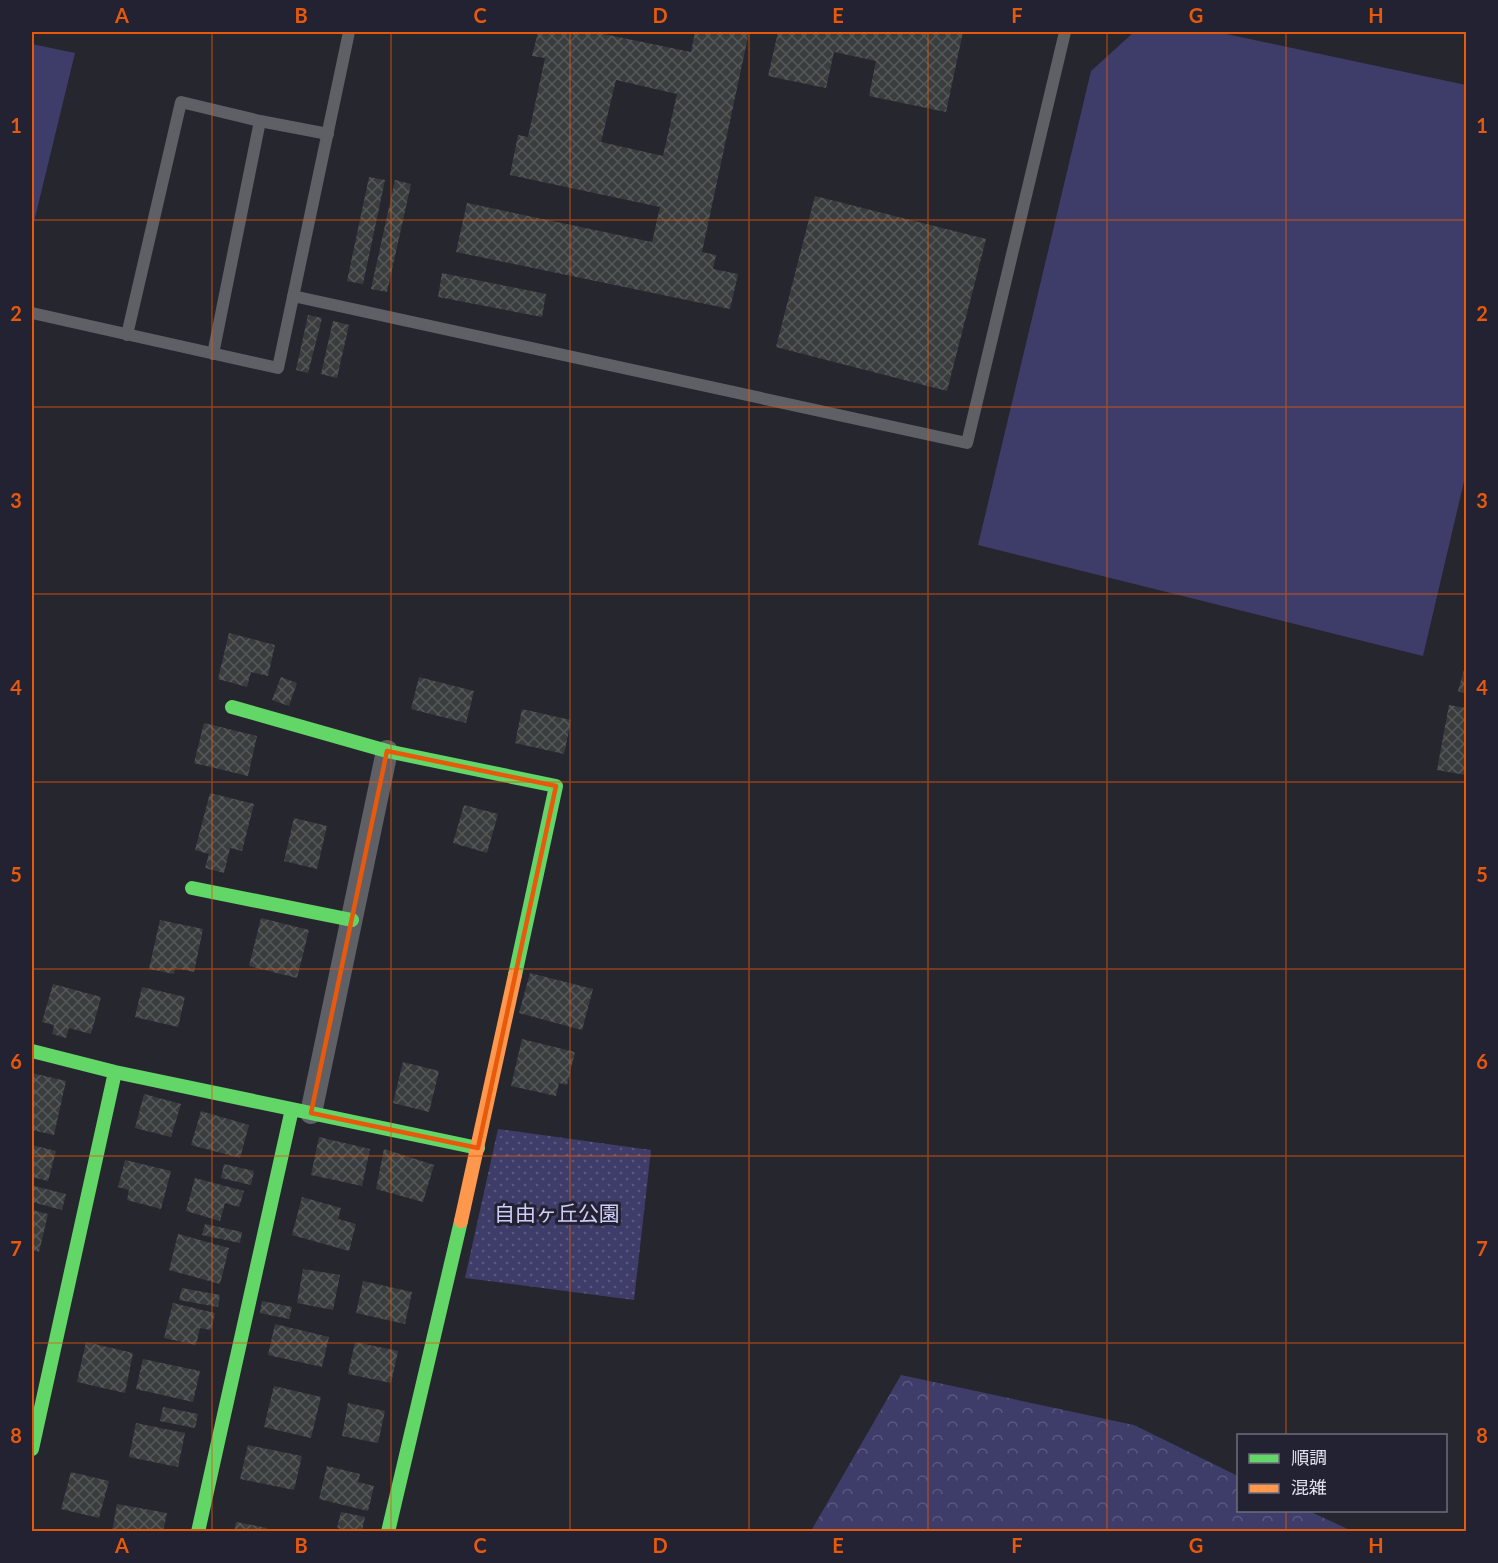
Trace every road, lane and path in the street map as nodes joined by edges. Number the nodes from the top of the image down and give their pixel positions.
1 (349, 32) edge
2 (1065, 32) edge
3 (260, 121) junction
4 (328, 134) junction
5 (293, 296) junction
6 (32, 313) edge
7 (126, 335) junction
8 (213, 354) junction
9 (232, 707) dead end
10 (387, 751) junction
11 (192, 888) dead end
12 (352, 920) junction
13 (32, 1051) edge
14 (115, 1072) junction
15 (302, 1111) junction
16 (478, 1148) junction
17 (32, 1449) edge
18 (198, 1532) edge
19 (388, 1532) edge

1 - 4 lane
2 - 5 lane
3 - 4 lane
3 - 7 lane
3 - 8 lane
4 - 5 lane
5 - 8 lane
6 - 7 lane
7 - 8 lane
9 - 10 street
10 - 12 street
10 - 16 street
11 - 12 street
12 - 15 street
13 - 14 street
14 - 15 street
14 - 17 street
15 - 16 street
15 - 18 street
16 - 19 street

